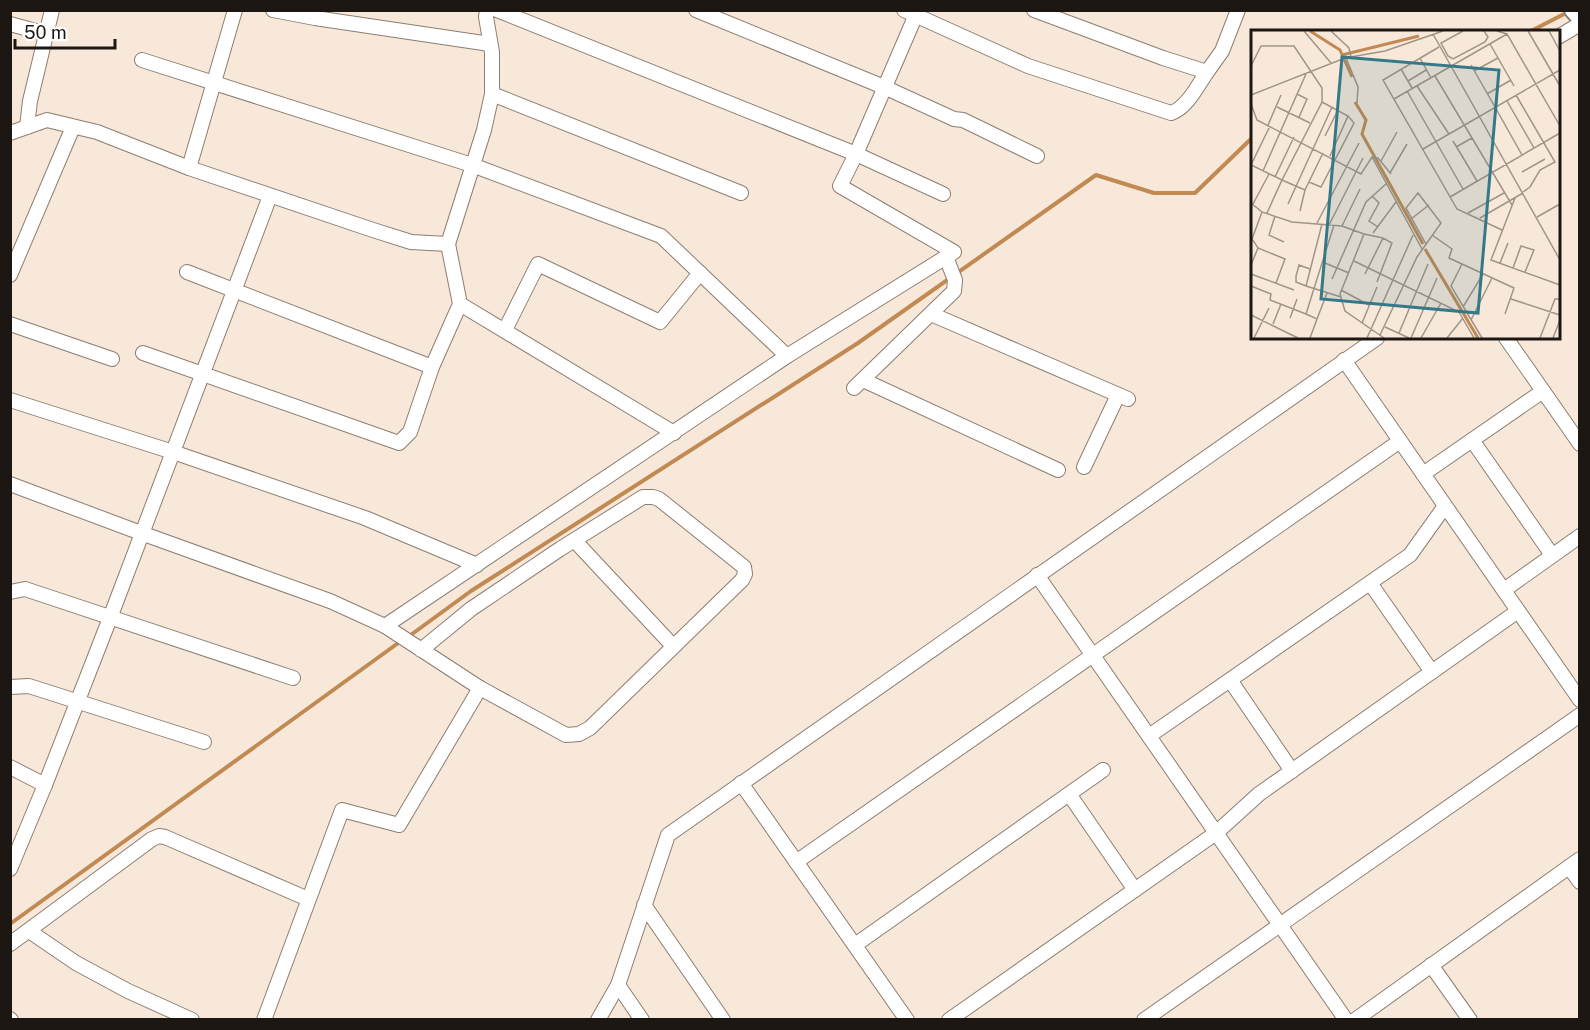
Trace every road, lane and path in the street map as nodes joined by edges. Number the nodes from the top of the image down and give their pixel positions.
1 (52, 10) edge
2 (235, 10) edge
3 (273, 10) edge
4 (487, 10) edge
5 (497, 10) edge
6 (696, 10) edge
7 (1034, 10) edge
8 (1238, 10) edge
9 (1573, 10) edge
10 (913, 12) edge
11 (304, 13) edge
12 (1580, 18) edge
13 (10, 24) edge
14 (1580, 24) edge
15 (46, 34) junction
16 (1560, 36) edge
17 (490, 44) junction
18 (142, 60) dead end
19 (1207, 72) junction
20 (214, 83) junction
21 (884, 87) junction
22 (492, 93) junction
23 (74, 126) junction
24 (27, 127) junction
25 (10, 133) edge
26 (856, 154) junction
27 (1037, 156) dead end
28 (472, 165) junction
29 (189, 168) junction
30 (741, 193) dead end
31 (943, 194) dead end
32 (270, 195) junction
33 (448, 244) junction
34 (946, 256) junction
35 (187, 272) dead end
36 (700, 273) junction
37 (10, 275) edge
38 (234, 291) junction
39 (460, 303) junction
40 (931, 314) junction
41 (10, 324) edge
42 (505, 330) junction
43 (1376, 339) edge
44 (1507, 339) edge
45 (143, 353) dead end
46 (787, 356) junction
47 (112, 359) dead end
48 (1344, 360) junction
49 (432, 367) junction
50 (202, 374) junction
51 (1543, 391) junction
52 (10, 400) edge
53 (674, 432) junction
54 (1472, 440) junction
55 (1400, 441) junction
56 (1580, 444) edge
57 (173, 452) junction
58 (1084, 468) dead end
59 (1058, 470) dead end
60 (1423, 474) junction
61 (10, 484) edge
62 (1445, 506) junction
63 (141, 533) junction
64 (1580, 536) edge
65 (575, 541) junction
66 (1552, 555) junction
67 (477, 564) junction
68 (1037, 576) junction
69 (1370, 583) junction
70 (1504, 590) junction
71 (10, 592) edge
72 (1518, 611) junction
73 (110, 618) junction
74 (391, 630) junction
75 (673, 646) junction
76 (416, 647) junction
77 (1093, 656) junction
78 (1432, 672) junction
79 (293, 678) dead end
80 (1230, 680) junction
81 (10, 687) edge
82 (480, 688) junction
83 (1580, 700) edge
84 (78, 701) junction
85 (1580, 715) edge
86 (1149, 736) junction
87 (204, 742) dead end
88 (10, 767) edge
89 (1103, 770) dead end
90 (1292, 771) junction
91 (741, 783) junction
92 (45, 785) junction
93 (1069, 794) junction
94 (1216, 833) junction
95 (796, 862) junction
96 (1574, 863) edge
97 (10, 869) edge
98 (1580, 882) edge
99 (1135, 890) junction
100 (308, 899) junction
101 (644, 905) junction
102 (1280, 924) junction
103 (29, 931) junction
104 (10, 944) edge
105 (855, 945) junction
106 (1431, 965) junction
107 (618, 985) junction
108 (192, 1020) edge
109 (264, 1020) edge
110 (598, 1020) edge
111 (642, 1020) edge
112 (723, 1020) edge
113 (907, 1020) edge
114 (950, 1020) edge
115 (1144, 1020) edge
116 (1346, 1020) edge
117 (1355, 1020) edge
118 (1470, 1020) edge

1 - 15 street
2 - 20 street
3 - 11 street
4 - 17 street
5 - 26 street
6 - 21 street
7 - 19 street
8 - 19 street
9 - 12 street
10 - 19 street
10 - 21 street
11 - 17 street
13 - 15 street
14 - 16 street
15 - 24 street
17 - 22 street
18 - 20 street
20 - 28 street
20 - 29 street
21 - 26 street
21 - 27 street
22 - 28 street
22 - 30 street
23 - 24 street
23 - 29 street
23 - 37 street
24 - 25 street
26 - 31 street
26 - 34 street
28 - 33 street
28 - 36 street
29 - 32 street
32 - 33 street
32 - 38 street
33 - 39 street
34 - 40 street
34 - 46 street
35 - 38 street
36 - 42 street
36 - 46 street
38 - 49 street
38 - 50 street
39 - 42 street
39 - 49 street
40 - 58 street
40 - 59 street
41 - 47 street
42 - 53 street
43 - 48 street
44 - 51 street
45 - 50 street
46 - 53 street
48 - 55 street
48 - 68 street
49 - 50 street
50 - 57 street
51 - 54 street
51 - 56 street
52 - 57 street
53 - 67 street
54 - 60 street
54 - 66 street
55 - 60 street
55 - 77 street
57 - 63 street
57 - 67 street
60 - 62 street
61 - 63 street
62 - 69 street
62 - 70 street
63 - 73 street
63 - 74 street
64 - 66 street
65 - 75 street
65 - 75 street
65 - 76 street
66 - 70 street
67 - 74 street
68 - 77 street
68 - 91 street
69 - 78 street
69 - 80 street
70 - 72 street
71 - 73 street
72 - 78 street
72 - 83 street
73 - 79 street
73 - 84 street
74 - 76 street
75 - 82 street
76 - 82 street
77 - 86 street
77 - 95 street
78 - 90 street
80 - 86 street
80 - 90 street
81 - 84 street
82 - 100 street
84 - 87 street
84 - 92 street
85 - 102 street
86 - 94 street
88 - 92 street
89 - 93 street
90 - 94 street
91 - 95 street
91 - 101 street
92 - 97 street
93 - 99 street
93 - 105 street
94 - 99 street
94 - 102 street
95 - 105 street
96 - 98 street
96 - 106 street
99 - 114 street
100 - 103 street
100 - 109 street
101 - 107 street
101 - 112 street
102 - 115 street
102 - 116 street
103 - 104 street
103 - 108 street
105 - 113 street
106 - 117 street
106 - 118 street
107 - 110 street
107 - 111 street

